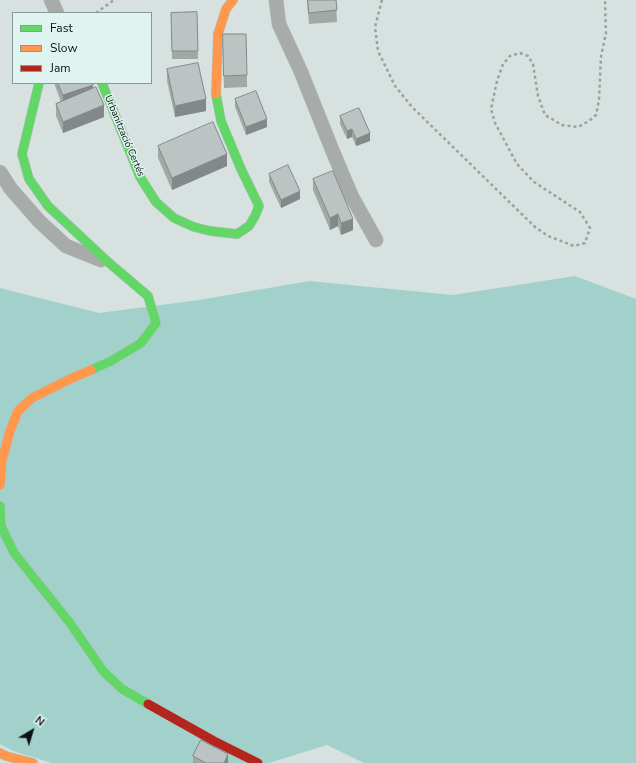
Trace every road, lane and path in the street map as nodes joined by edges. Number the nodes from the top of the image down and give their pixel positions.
1 (51, 0) edge
2 (114, 0) edge
3 (233, 0) edge
4 (276, 0) edge
5 (382, 0) edge
6 (605, 0) edge
7 (57, 12) edge
8 (97, 12) edge
9 (39, 84) edge
10 (102, 84) edge
11 (0, 172) edge
12 (376, 240) dead end
13 (108, 262) junction
14 (0, 485) edge
15 (0, 506) edge
16 (0, 753) edge
17 (33, 763) edge
18 (258, 763) edge

1 - 7 street
2 - 8 path
3 - 10 main road, Urbanització Certés
4 - 12 street
5 - 6 path
9 - 13 main road
11 - 13 street
13 - 14 main road
15 - 18 main road
16 - 17 main road

